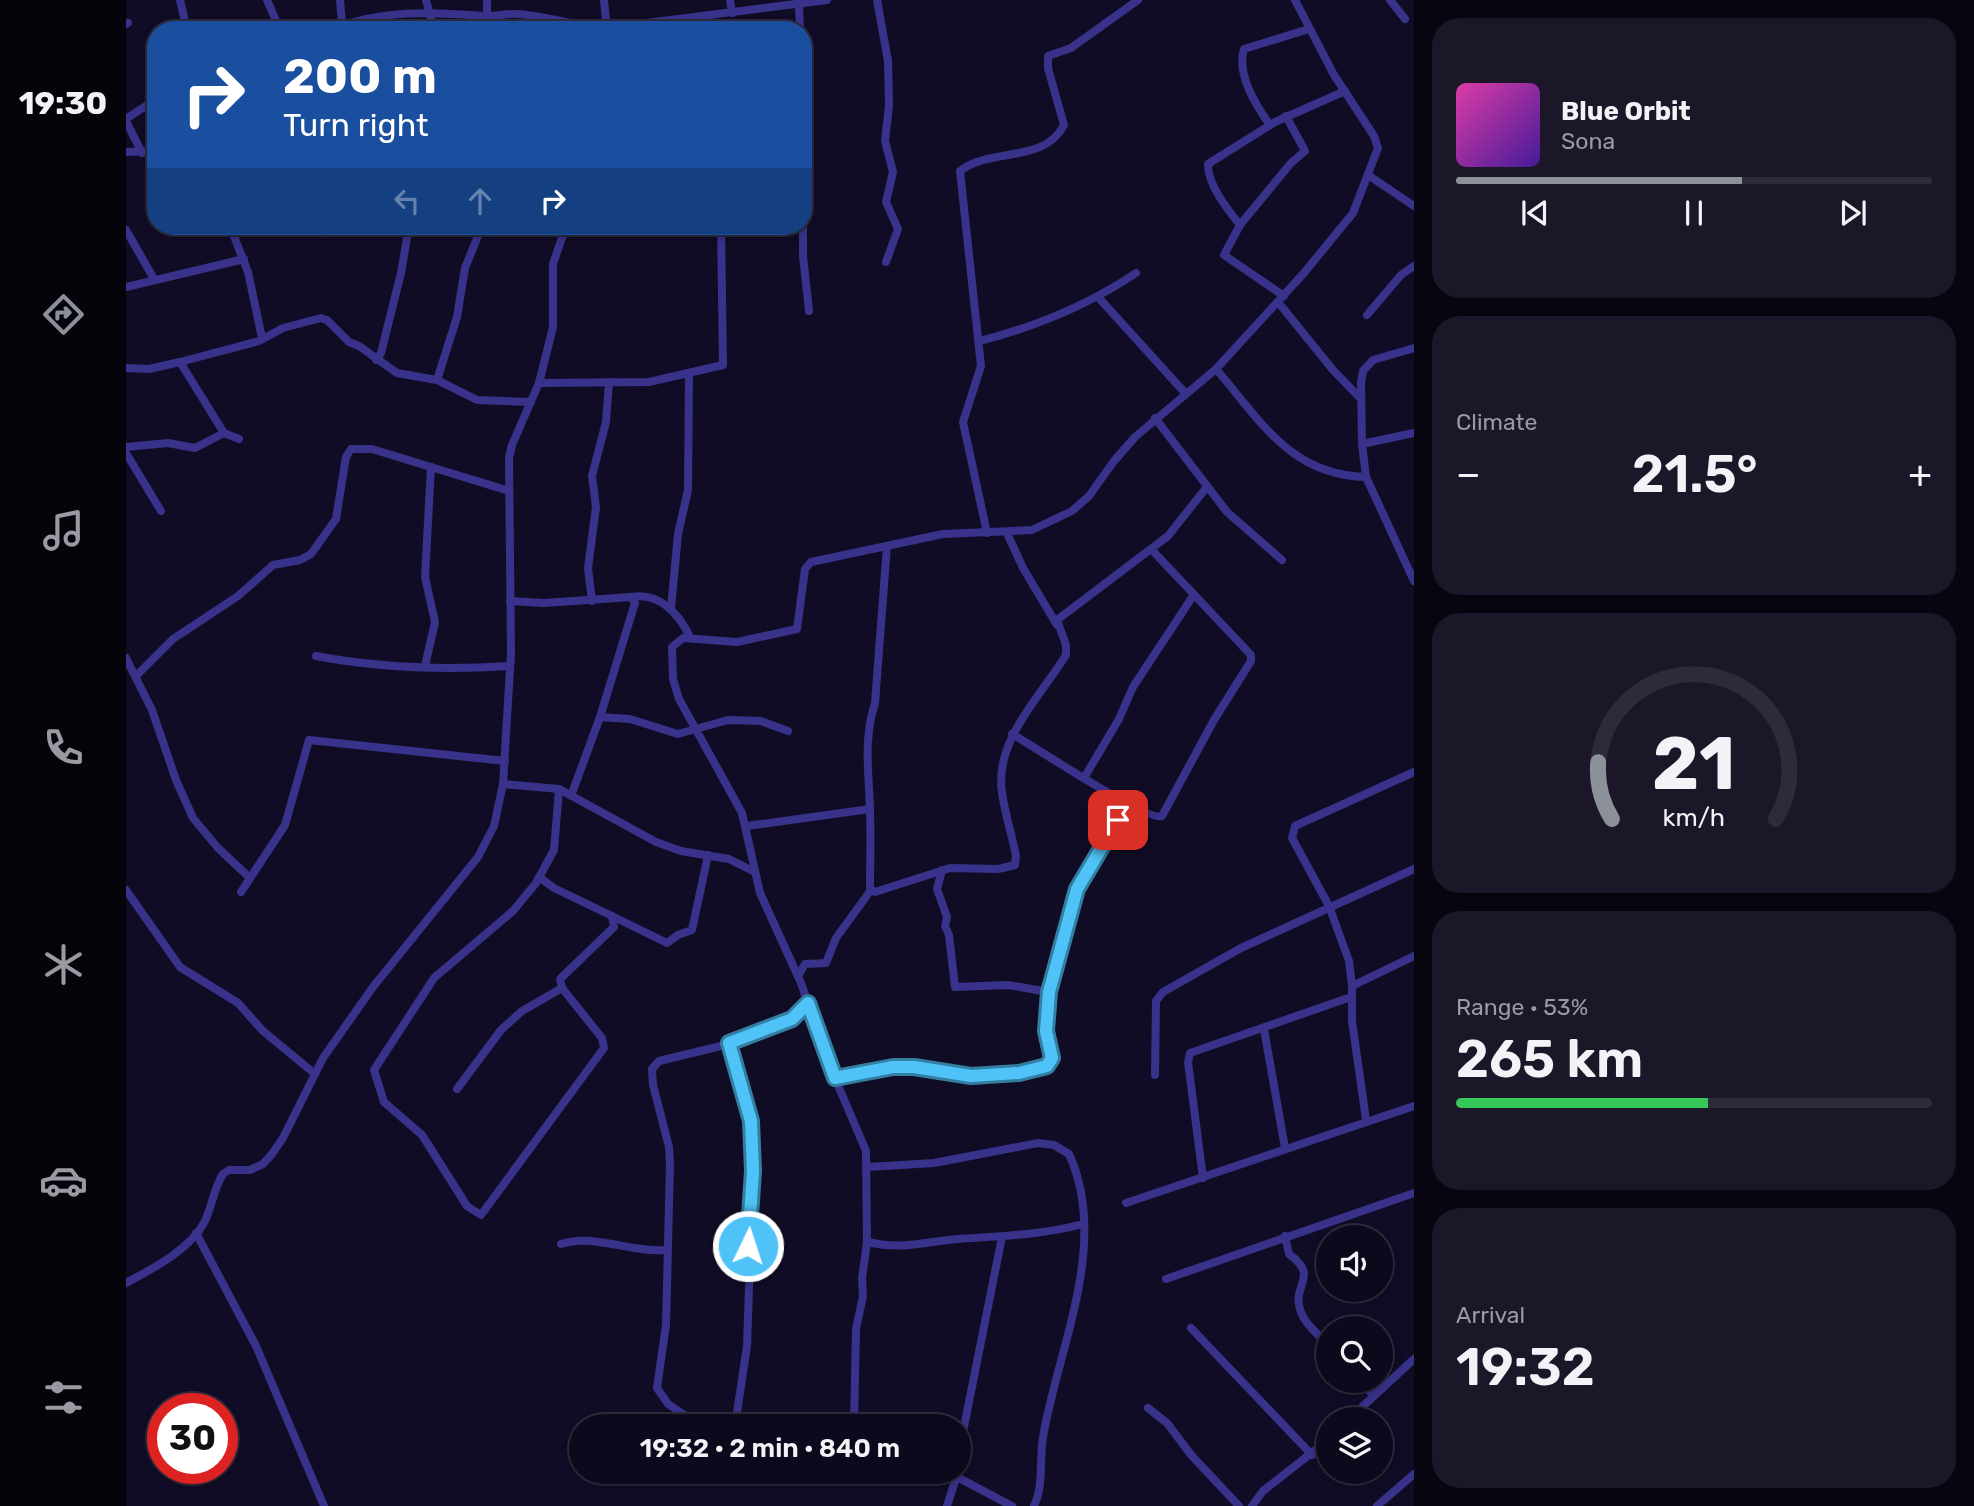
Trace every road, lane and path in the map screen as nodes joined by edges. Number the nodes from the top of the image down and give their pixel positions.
1 (180, 0) edge
2 (267, 0) edge
3 (340, 0) edge
4 (426, 0) edge
5 (487, 0) edge
6 (604, 0) edge
7 (730, 0) edge
8 (827, 0) edge
9 (877, 0) edge
10 (1138, 0) edge
11 (1295, 0) edge
12 (1390, 0) edge
13 (799, 6) junction
14 (732, 13) junction
15 (430, 15) junction
16 (487, 16) junction
17 (1405, 19) dead end
18 (185, 21) edge
19 (276, 21) edge
20 (342, 21) edge
21 (355, 21) edge
22 (432, 21) edge
23 (557, 21) edge
24 (607, 21) edge
25 (670, 21) edge
26 (800, 21) edge
27 (1309, 29) junction
28 (1345, 91) junction
29 (147, 105) edge
30 (1286, 116) junction
31 (126, 120) edge
32 (1270, 125) junction
33 (126, 152) edge
34 (147, 152) edge
35 (142, 153) junction
36 (1368, 175) junction
37 (1414, 206) edge
38 (1240, 225) junction
39 (126, 230) edge
40 (234, 235) edge
41 (407, 235) edge
42 (478, 235) edge
43 (563, 235) edge
44 (721, 235) edge
45 (803, 235) edge
46 (244, 259) junction
47 (886, 262) dead end
48 (1414, 266) edge
49 (1136, 273) dead end
50 (154, 279) junction
51 (126, 287) edge
52 (1099, 298) junction
53 (1281, 299) junction
54 (809, 312) dead end
55 (1367, 315) dead end
56 (262, 338) junction
57 (980, 341) junction
58 (1414, 348) edge
59 (376, 360) junction
60 (180, 362) junction
61 (126, 368) edge
62 (1216, 369) junction
63 (689, 373) junction
64 (437, 380) junction
65 (609, 382) junction
66 (539, 383) junction
67 (1186, 394) junction
68 (1362, 399) junction
69 (531, 402) junction
70 (1156, 418) junction
71 (224, 433) junction
72 (1414, 433) edge
73 (239, 439) dead end
74 (1362, 444) junction
75 (126, 447) edge
76 (126, 453) edge
77 (431, 467) junction
78 (1366, 477) junction
79 (1206, 488) junction
80 (509, 491) junction
81 (161, 511) dead end
82 (987, 533) junction
83 (1007, 533) junction
84 (887, 546) junction
85 (1152, 550) junction
86 (1282, 560) dead end
87 (1414, 581) edge
88 (1193, 596) junction
89 (631, 597) junction
90 (510, 601) junction
91 (592, 601) junction
92 (671, 608) junction
93 (1057, 625) junction
94 (690, 637) junction
95 (316, 656) dead end
96 (126, 658) edge
97 (425, 666) junction
98 (510, 666) junction
99 (136, 676) junction
100 (600, 717) junction
101 (694, 728) junction
102 (788, 731) dead end
103 (1012, 734) junction
104 (505, 761) junction
105 (1414, 772) edge
106 (1084, 778) junction
107 (503, 784) junction
108 (559, 789) junction
109 (571, 796) junction
110 (1128, 804) junction
111 (870, 809) junction
112 (747, 826) junction
113 (708, 855) junction
114 (1414, 869) edge
115 (942, 870) junction
116 (753, 872) junction
117 (539, 877) junction
118 (250, 878) junction
119 (126, 890) edge
120 (871, 890) junction
121 (241, 892) dead end
122 (1329, 906) junction
123 (612, 916) junction
124 (1414, 956) edge
125 (798, 976) junction
126 (1352, 986) junction
127 (562, 988) junction
128 (1049, 992) junction
129 (1351, 998) junction
130 (808, 1003) junction
131 (1264, 1028) junction
132 (729, 1043) junction
133 (315, 1074) junction
134 (1155, 1074) dead end
135 (835, 1078) junction
136 (457, 1089) dead end
137 (1414, 1106) edge
138 (1366, 1120) junction
139 (1285, 1148) junction
140 (868, 1167) junction
141 (1203, 1178) junction
142 (1414, 1193) edge
143 (1126, 1203) dead end
144 (1083, 1224) junction
145 (196, 1233) junction
146 (1285, 1236) junction
147 (1002, 1237) junction
148 (867, 1242) junction
149 (561, 1244) dead end
150 (666, 1251) junction
151 (1166, 1279) dead end
152 (126, 1283) edge
153 (1191, 1328) dead end
154 (1316, 1331) edge
155 (1414, 1359) edge
156 (1373, 1395) joint
157 (1361, 1407) edge
158 (1148, 1408) dead end
159 (683, 1414) edge
160 (737, 1414) edge
161 (854, 1414) edge
162 (965, 1414) edge
163 (1316, 1451) edge
164 (1312, 1455) junction
165 (1414, 1474) edge
166 (971, 1482) edge
167 (954, 1484) edge
168 (324, 1506) edge
169 (947, 1506) edge
170 (1012, 1506) edge
171 (1034, 1506) edge
172 (1239, 1506) edge
173 (1252, 1506) edge
174 (1377, 1506) edge

1 - 18 street
2 - 19 street
3 - 20 street
4 - 15 street
5 - 16 street
6 - 24 street
7 - 14 street
8 - 13 street
9 - 47 street
10 - 57 street
11 - 27 street
12 - 17 street
13 - 14 street
13 - 26 street
14 - 25 street
15 - 16 street
15 - 21 street
15 - 22 street
16 - 23 street
27 - 28 street
27 - 32 street
28 - 30 street
28 - 36 street
29 - 31 street
30 - 32 street
30 - 38 street
31 - 35 street
32 - 38 street
33 - 35 street
34 - 35 street
36 - 37 street
36 - 53 street
38 - 53 street
39 - 50 street
40 - 46 street
41 - 59 street
42 - 64 street
43 - 66 street
44 - 63 street
45 - 54 street
46 - 50 street
46 - 56 street
48 - 55 street
49 - 52 street
50 - 51 street
52 - 57 street
52 - 67 street
53 - 62 street
53 - 68 street
56 - 59 street
56 - 60 street
57 - 82 street
58 - 68 street
59 - 64 street
60 - 61 street
60 - 71 street
62 - 67 street
62 - 78 street
63 - 65 street
63 - 92 street
64 - 69 street
65 - 66 street
65 - 91 street
66 - 69 street
67 - 70 street
68 - 74 street
69 - 80 street
70 - 79 street
70 - 83 street
71 - 73 street
71 - 75 street
72 - 74 street
74 - 78 street
76 - 81 street
77 - 80 street
77 - 97 street
77 - 99 street
78 - 87 street
79 - 85 street
79 - 86 street
80 - 90 street
82 - 83 street
82 - 84 street
83 - 93 street
84 - 94 street
84 - 111 street
85 - 88 street
85 - 93 street
88 - 106 street
88 - 110 street
89 - 91 street
89 - 92 street
89 - 100 street
90 - 91 street
90 - 98 street
92 - 94 street
93 - 103 street
94 - 101 street
95 - 97 street
96 - 99 street
97 - 98 street
98 - 104 street
99 - 118 street
100 - 101 street
100 - 109 street
101 - 102 street
101 - 112 street
103 - 106 street
103 - 115 street
104 - 107 street
104 - 118 street
105 - 122 street
106 - 110 street
107 - 108 street
107 - 133 street
108 - 109 street
108 - 117 street
109 - 113 street
110 - 128 street
111 - 112 street
111 - 120 street
112 - 116 street
113 - 116 street
113 - 123 street
114 - 122 street
115 - 120 street
115 - 128 street
116 - 125 street
117 - 123 street
117 - 127 street
118 - 121 street
119 - 133 street
120 - 125 street
122 - 126 street
122 - 134 street
123 - 127 street
124 - 126 street
125 - 130 street
126 - 129 street
127 - 136 street
128 - 135 street
129 - 131 street
129 - 138 street
130 - 132 street
130 - 135 street
131 - 139 street
131 - 141 street
132 - 150 street
132 - 160 street
133 - 145 street
135 - 140 street
137 - 138 street
138 - 139 street
139 - 141 street
140 - 144 street
140 - 148 street
141 - 143 street
142 - 146 street
144 - 147 street
144 - 171 street
145 - 152 street
145 - 168 street
146 - 151 street
146 - 154 street
147 - 148 street
147 - 162 street
148 - 161 street
149 - 150 street
150 - 159 street
153 - 164 street
155 - 156 street
156 - 157 street
158 - 172 street
163 - 164 street
164 - 173 street
165 - 174 street
166 - 170 street
167 - 169 street

